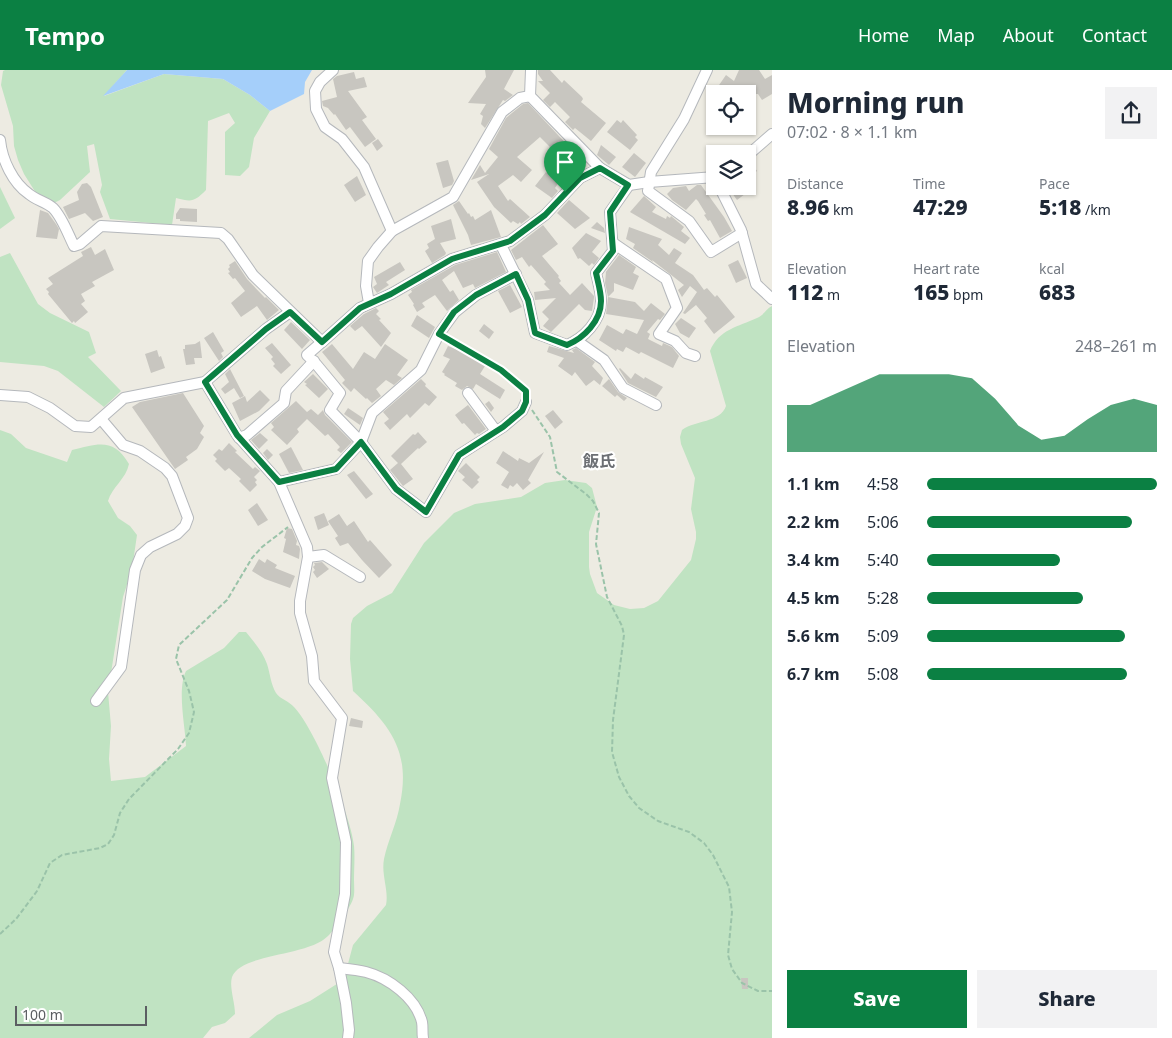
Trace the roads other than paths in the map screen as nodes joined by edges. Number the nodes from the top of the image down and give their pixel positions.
1 (333, 70) edge
2 (530, 70) edge
3 (707, 70) edge
4 (530, 96) junction
5 (772, 134) edge
6 (0, 140) edge
7 (756, 148) edge
8 (600, 168) junction
9 (706, 180) edge
10 (649, 182) junction
11 (628, 185) junction
12 (723, 195) edge
13 (392, 231) junction
14 (742, 233) junction
15 (613, 243) junction
16 (500, 245) junction
17 (516, 274) junction
18 (772, 299) edge
19 (369, 303) junction
20 (290, 312) junction
21 (577, 341) junction
22 (322, 342) junction
23 (695, 356) dead end
24 (314, 361) junction
25 (205, 382) junction
26 (468, 393) dead end
27 (0, 395) edge
28 (526, 402) road end
29 (656, 405) dead end
30 (101, 419) junction
31 (496, 431) junction
32 (239, 438) junction
33 (361, 442) junction
34 (279, 482) junction
35 (308, 557) junction
36 (360, 577) dead end
37 (96, 701) dead end
38 (339, 968) junction
39 (348, 1038) edge
40 (423, 1038) edge

1 - 13 street
2 - 4 street
3 - 10 street
4 - 8 street
4 - 13 street
5 - 7 street
6 - 20 street
8 - 11 street
8 - 16 street
9 - 10 street
10 - 11 street
10 - 14 street
11 - 15 street
12 - 14 street
13 - 19 street
14 - 18 street
15 - 21 street
15 - 23 street
16 - 17 street
16 - 19 street
17 - 21 street
17 - 33 street
19 - 22 street
20 - 22 street
20 - 25 street
21 - 29 street
22 - 24 street
24 - 32 street
24 - 33 street
25 - 30 street
25 - 32 street
26 - 31 street
27 - 30 street
28 - 31 street
30 - 37 street
31 - 33 street
32 - 34 street
33 - 34 street
34 - 35 street
35 - 36 street
35 - 38 street
38 - 39 street
38 - 40 street

